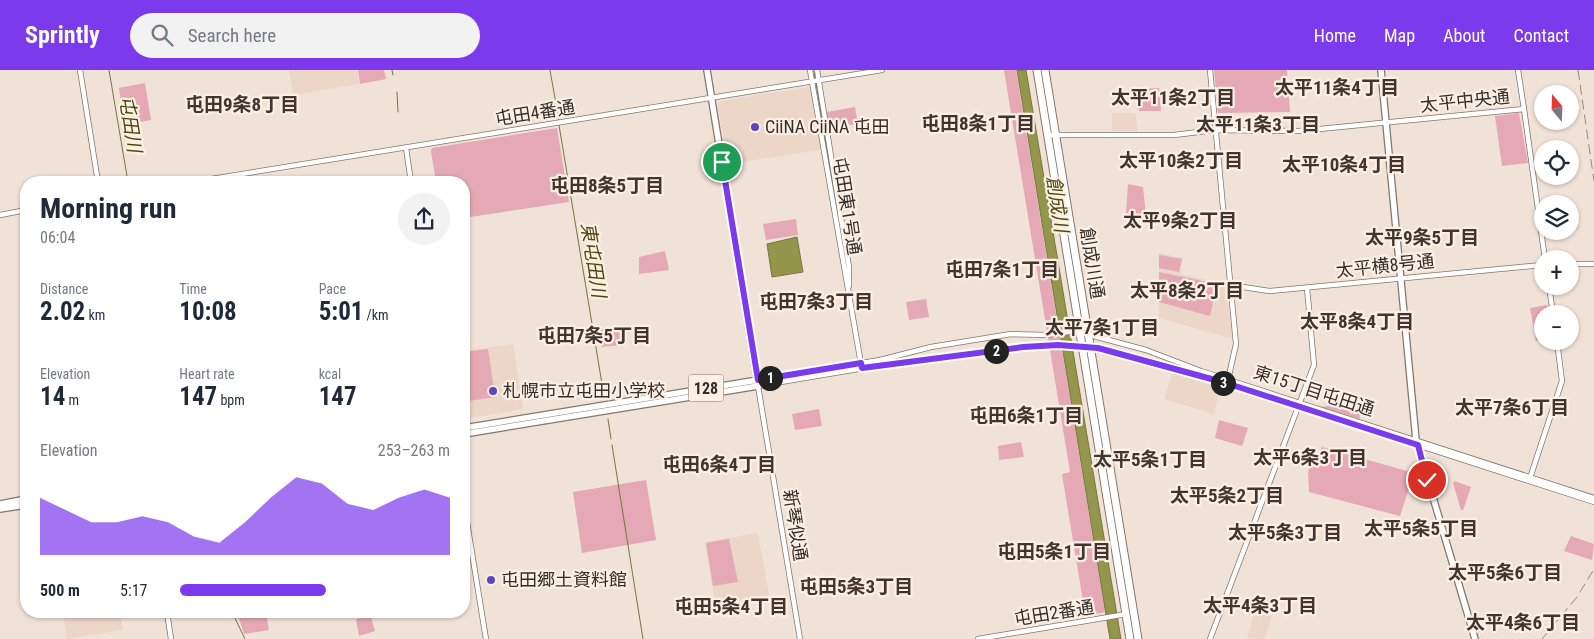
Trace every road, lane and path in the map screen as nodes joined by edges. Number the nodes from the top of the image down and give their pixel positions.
1 (80, 70) edge
2 (707, 70) edge
3 (810, 70) edge
4 (817, 70) edge
5 (882, 70) edge
6 (1038, 70) edge
7 (1045, 70) edge
8 (1210, 70) edge
9 (1381, 70) edge
10 (1518, 70) edge
11 (816, 81) junction
12 (712, 98) junction
13 (1524, 109) junction
14 (1386, 122) junction
15 (1216, 130) junction
16 (1052, 135) junction
17 (406, 148) junction
18 (97, 176) edge
19 (231, 176) edge
20 (410, 176) edge
21 (20, 211) edge
22 (0, 215) edge
23 (1544, 250) edge
24 (1579, 264) edge
25 (1594, 264) edge
26 (1534, 266) edge
27 (1401, 279) junction
28 (1230, 285) junction
29 (1306, 288) junction
30 (1084, 332) junction
31 (1087, 347) junction
32 (1558, 350) edge
33 (862, 366) junction
34 (1227, 381) junction
35 (758, 383) junction
36 (1299, 405) junction
37 (470, 427) edge
38 (470, 433) edge
39 (1417, 442) junction
40 (1529, 479) junction
41 (1594, 498) edge
42 (20, 500) edge
43 (1594, 502) edge
44 (0, 504) edge
45 (20, 506) edge
46 (0, 509) edge
47 (470, 541) edge
48 (1126, 614) junction
49 (168, 618) edge
50 (171, 639) edge
51 (486, 639) edge
52 (800, 639) edge
53 (978, 639) edge
54 (1130, 639) edge
55 (1138, 639) edge
56 (1210, 639) edge
57 (1475, 639) edge

1 - 18 street
2 - 12 main road
3 - 11 street, 屯田東1号通
4 - 11 street, 屯田東1号通
5 - 11 street, 屯田4番通
6 - 16 highway, 創成川通
7 - 16 highway, 創成川通
8 - 15 street
9 - 14 main road
10 - 13 street
11 - 12 street, 屯田4番通
11 - 33 street, 屯田東1号通
12 - 17 street, 屯田4番通
12 - 35 main road
13 - 14 street, 太平中央通
13 - 23 street, 太平中央通
14 - 15 street, 太平中央通
14 - 27 main road
15 - 16 street, 太平中央通
15 - 28 street
16 - 30 highway, 創成川通
17 - 19 street, 屯田4番通
17 - 20 street
21 - 22 street
24 - 25 street
26 - 27 street, 太平横8号通
27 - 29 street, 太平横8号通
27 - 39 main road
28 - 29 street, 太平横8号通
28 - 34 street
29 - 36 street
30 - 31 highway, 創成川通
30 - 33 street, 東15丁目屯田通
30 - 34 street, 東15丁目屯田通
31 - 33 street, 東15丁目屯田通
31 - 34 street, 東15丁目屯田通
31 - 48 highway, 創成川通
32 - 40 street
33 - 35 street, 東15丁目屯田通
34 - 36 street, 東15丁目屯田通
35 - 37 main road, 128
35 - 38 main road, 128
35 - 52 street, 新琴似通
36 - 39 street, 東15丁目屯田通
36 - 56 street
39 - 40 street, 東15丁目屯田通
39 - 57 main road
40 - 41 street, 東15丁目屯田通
40 - 43 street, 東15丁目屯田通
42 - 44 main road
45 - 46 main road
47 - 51 street
48 - 53 street, 屯田2番通
48 - 54 highway, 創成川通
48 - 55 highway, 創成川通
49 - 50 street

